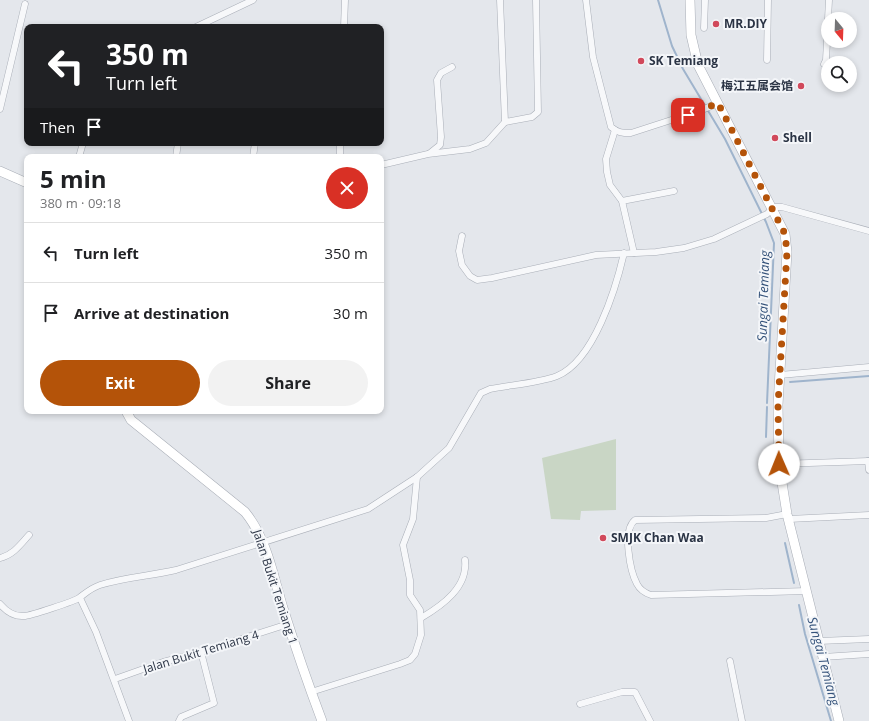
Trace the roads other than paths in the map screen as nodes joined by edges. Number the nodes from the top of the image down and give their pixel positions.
1 (252, 0) edge
2 (346, 0) edge
3 (500, 0) edge
4 (536, 0) edge
5 (586, 0) edge
6 (690, 0) edge
7 (705, 0) edge
8 (768, 0) edge
9 (829, 0) edge
10 (25, 4) dead end
11 (828, 12) edge
12 (202, 24) edge
13 (344, 24) edge
14 (704, 28) dead end
15 (767, 60) dead end
16 (452, 67) dead end
17 (715, 105) junction
18 (0, 109) edge
19 (505, 122) junction
20 (615, 130) junction
21 (428, 154) junction
22 (384, 164) edge
23 (0, 171) edge
24 (24, 182) edge
25 (674, 191) dead end
26 (622, 201) junction
27 (770, 211) junction
28 (869, 231) edge
29 (462, 236) dead end
30 (634, 252) junction
31 (624, 253) junction
32 (869, 367) edge
33 (780, 375) junction
34 (128, 414) edge
35 (869, 461) edge
36 (779, 464) junction
37 (869, 470) edge
38 (417, 477) junction
39 (869, 515) edge
40 (788, 516) junction
41 (28, 535) dead end
42 (263, 542) junction
43 (0, 558) edge
44 (465, 560) dead end
45 (807, 591) junction
46 (80, 598) junction
47 (0, 604) edge
48 (421, 618) junction
49 (288, 624) junction
50 (869, 639) edge
51 (819, 641) junction
52 (201, 652) junction
53 (869, 654) edge
54 (823, 657) junction
55 (730, 661) dead end
56 (115, 679) junction
57 (311, 692) junction
58 (580, 704) dead end
59 (129, 721) edge
60 (179, 721) edge
61 (322, 721) edge
62 (650, 721) edge
63 (742, 721) edge
64 (839, 721) edge

1 - 12 street
2 - 13 street
3 - 19 street
4 - 19 street
5 - 20 street
6 - 17 street
7 - 14 street
8 - 15 street
9 - 11 street
10 - 18 street
16 - 21 street
17 - 20 street
17 - 27 street
19 - 21 street
20 - 26 street
21 - 22 street
23 - 24 street
25 - 26 street
26 - 30 street
27 - 28 street
27 - 30 street
27 - 33 street
29 - 31 street
30 - 31 street
31 - 38 street
32 - 33 street
33 - 36 street
34 - 42 street, Jalan Bukit Temiang 1
35 - 36 street
35 - 37 street
36 - 40 street
38 - 42 street
38 - 48 street
39 - 40 street
40 - 45 street
40 - 45 street
41 - 43 street
42 - 46 street
42 - 49 street, Jalan Bukit Temiang 1
44 - 48 street
45 - 51 street
46 - 47 street
46 - 56 street
48 - 57 street
49 - 52 street, Jalan Bukit Temiang 4
49 - 57 street, Jalan Bukit Temiang 1
50 - 51 street
51 - 54 street
52 - 56 street, Jalan Bukit Temiang 4
52 - 60 street
53 - 54 street
54 - 64 street
55 - 63 street
56 - 59 street
57 - 61 street, Jalan Bukit Temiang 1
58 - 62 street

